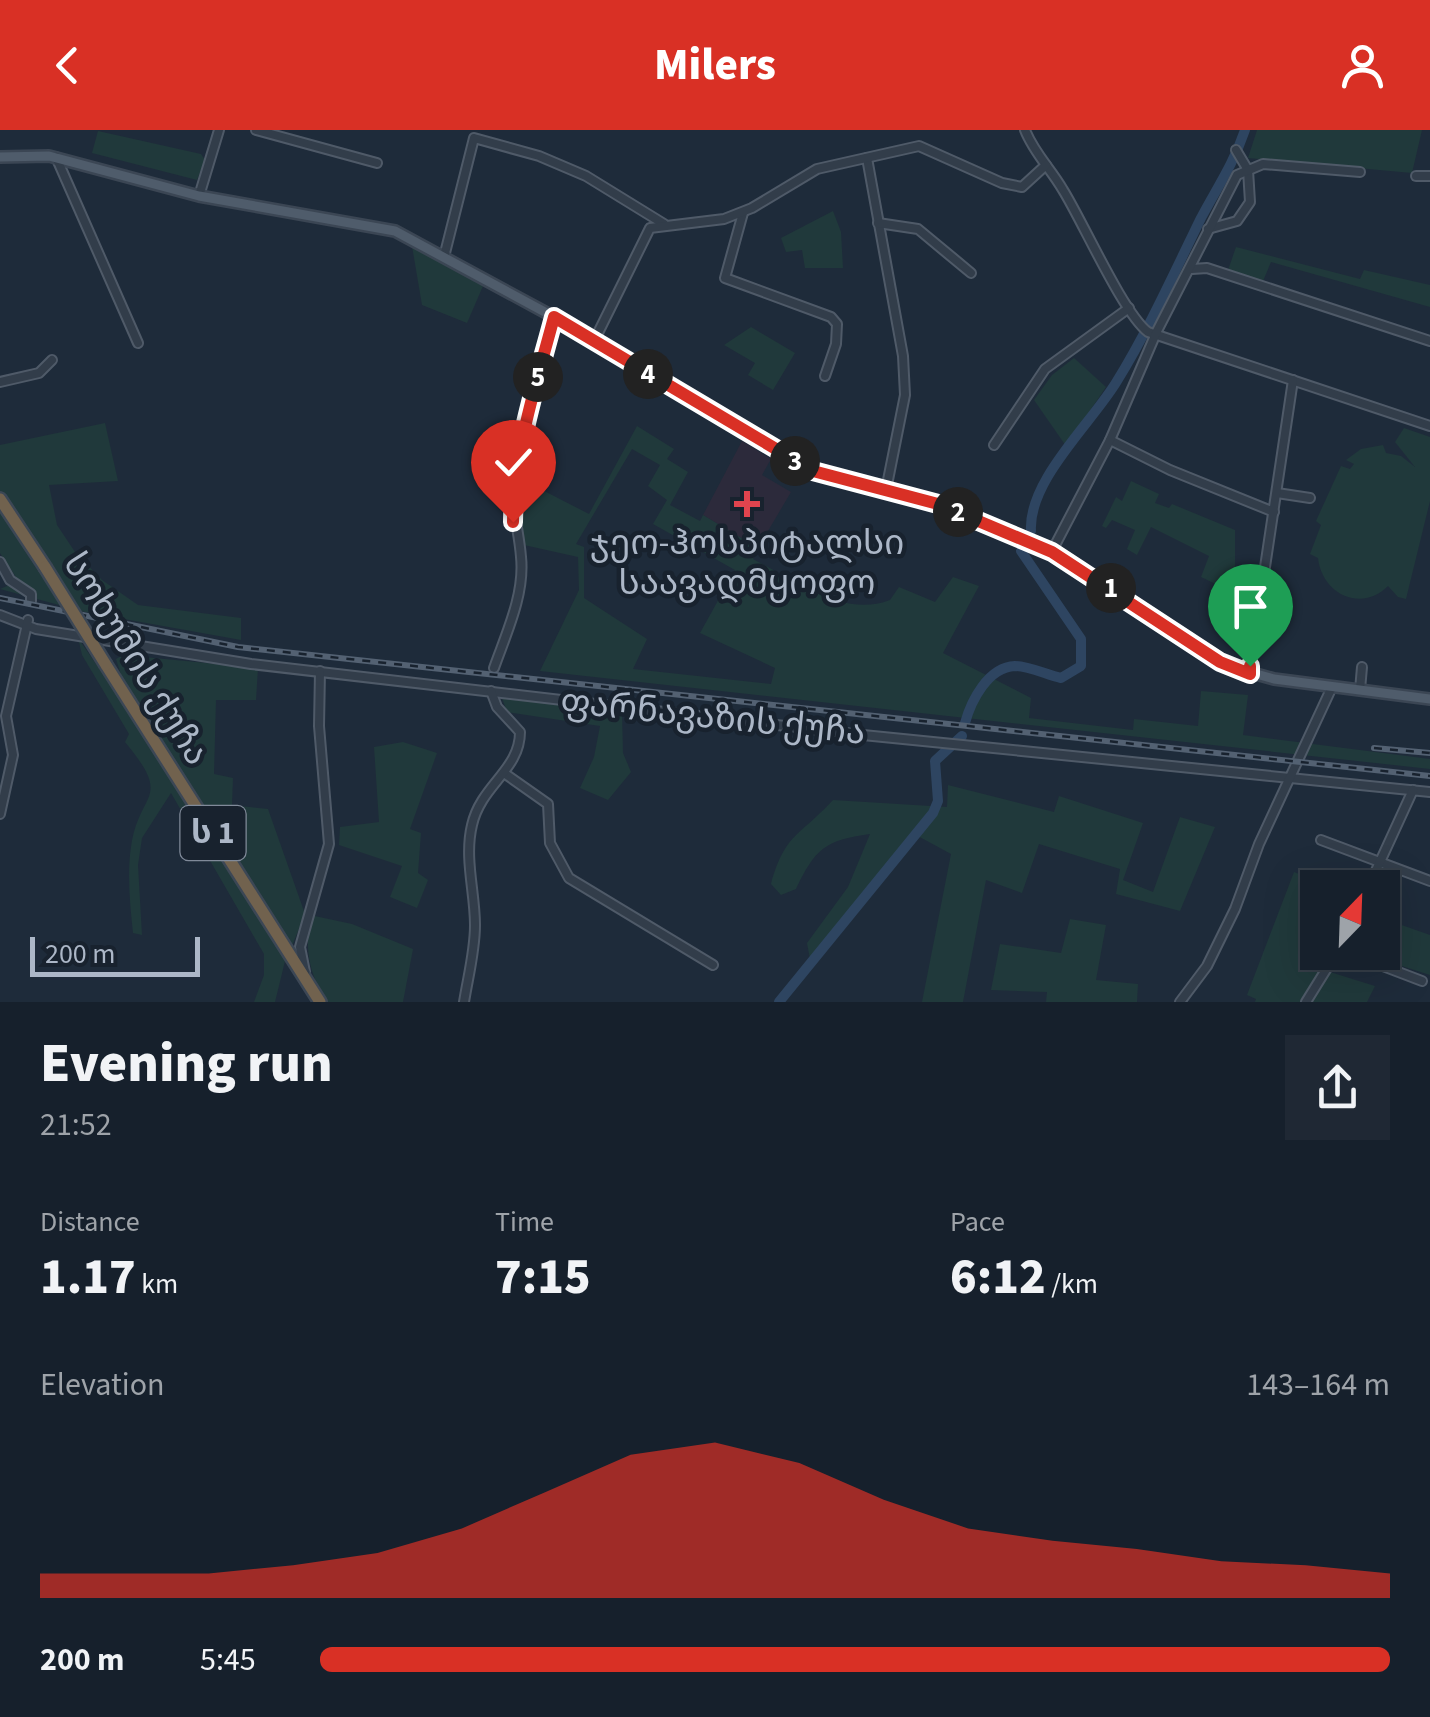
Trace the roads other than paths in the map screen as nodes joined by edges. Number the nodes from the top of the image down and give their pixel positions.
1 (219, 130) edge
2 (256, 130) edge
3 (1025, 130) edge
4 (1239, 153) dead end
5 (0, 157) edge
6 (56, 158) junction
7 (867, 158) junction
8 (377, 163) dead end
9 (1046, 165) junction
10 (1248, 170) junction
11 (1360, 172) dead end
12 (1416, 176) dead end
13 (1430, 176) edge
14 (197, 191) junction
15 (743, 213) junction
16 (878, 223) junction
17 (664, 224) junction
18 (1208, 230) junction
19 (444, 257) junction
20 (1192, 269) junction
21 (971, 273) dead end
22 (1129, 308) junction
23 (554, 317) junction
24 (1155, 337) junction
25 (594, 341) junction
26 (1430, 341) edge
27 (138, 343) dead end
28 (52, 360) dead end
29 (824, 376) dead end
30 (1294, 380) junction
31 (0, 382) edge
32 (1430, 426) edge
33 (1110, 440) junction
34 (994, 445) dead end
35 (886, 490) junction
36 (1277, 492) junction
37 (1310, 498) dead end
38 (0, 499) edge
39 (1274, 512) junction
40 (1052, 552) junction
41 (0, 562) edge
42 (10, 580) junction
43 (0, 584) edge
44 (31, 601) dead end
45 (0, 615) edge
46 (27, 623) junction
47 (1362, 667) dead end
48 (494, 668) dead end
49 (320, 672) junction
50 (1250, 674) junction
51 (1332, 687) junction
52 (1360, 690) junction
53 (490, 692) junction
54 (1430, 698) edge
55 (504, 773) junction
56 (1289, 779) junction
57 (1413, 790) junction
58 (1430, 792) edge
59 (0, 814) edge
60 (1321, 840) dead end
61 (1380, 862) junction
62 (1376, 870) edge
63 (1430, 881) edge
64 (713, 965) dead end
65 (1326, 970) edge
66 (1393, 970) edge
67 (1422, 981) dead end
68 (307, 982) junction
69 (320, 1002) edge
70 (464, 1002) edge
71 (1180, 1002) edge
72 (1306, 1002) edge

1 - 14 street
2 - 8 street
3 - 9 street
4 - 10 street
5 - 6 main road
6 - 14 main road
6 - 27 street
7 - 9 street
7 - 15 street
7 - 16 street
9 - 22 street
10 - 11 street
10 - 18 street
10 - 18 street
12 - 13 street
14 - 19 main road
15 - 17 street
15 - 29 street
16 - 21 street
16 - 35 street
17 - 19 street
17 - 25 street
18 - 20 street
19 - 23 main road
20 - 24 street
20 - 26 street
22 - 24 street
22 - 34 street
23 - 25 main road
23 - 48 street
24 - 30 street
24 - 33 street
25 - 35 main road
28 - 31 street
30 - 32 street
30 - 36 street
33 - 39 street
33 - 40 street
35 - 40 main road
36 - 37 street
36 - 39 street
38 - 68 highway, სოხუმის ქუჩა / ს 1, bridge
39 - 50 street
40 - 50 main road
41 - 42 street
42 - 43 street
42 - 44 street
45 - 46 street, ფარნავაზის ქუჩა
46 - 49 street, ფარნავაზის ქუჩა
46 - 59 street
47 - 52 street
49 - 53 street, ფარნავაზის ქუჩა
49 - 68 street
50 - 51 main road
51 - 52 main road
51 - 56 street
52 - 54 main road
53 - 55 street
53 - 56 street, ფარნავაზის ქუჩა
55 - 64 street
55 - 70 street
56 - 57 street, ფარნავაზის ქუჩა
56 - 71 street
57 - 58 street, ფარნავაზის ქუჩა
57 - 61 street
60 - 61 street
61 - 62 street
61 - 63 street
65 - 72 street
66 - 67 street
68 - 69 highway, სოხუმის ქუჩა / ს 1

